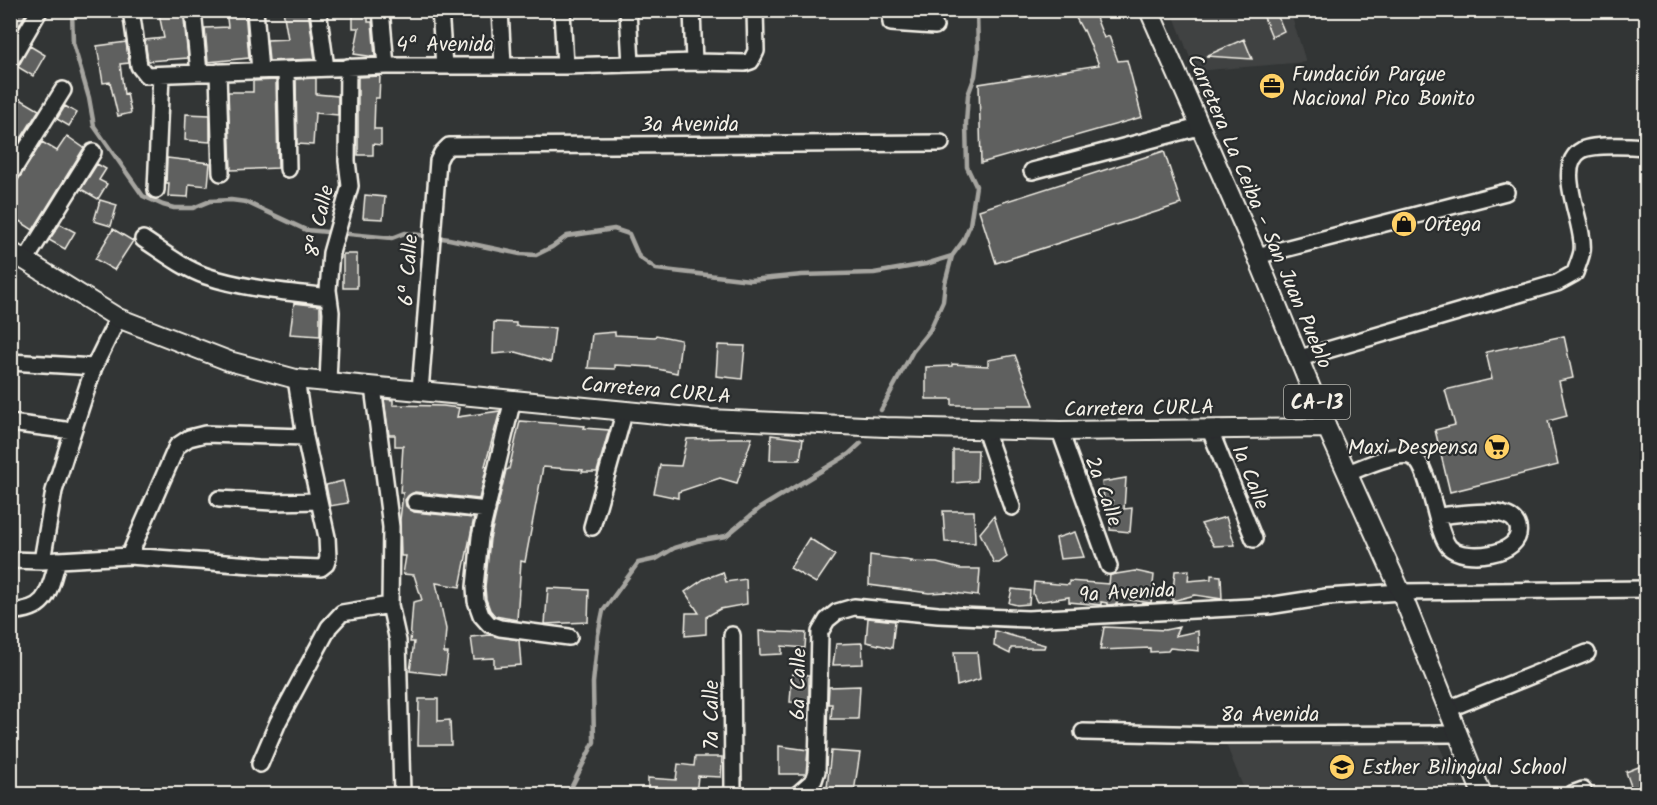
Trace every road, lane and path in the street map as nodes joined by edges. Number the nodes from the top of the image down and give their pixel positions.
1 (131, 10) edge
2 (193, 10) edge
3 (255, 10) edge
4 (318, 10) edge
5 (381, 10) edge
6 (440, 10) edge
7 (500, 10) edge
8 (562, 10) edge
9 (628, 10) edge
10 (692, 10) edge
11 (755, 10) edge
12 (891, 10) edge
13 (1149, 10) edge
14 (39, 11) edge
15 (935, 26) dead end
16 (10, 61) edge
17 (694, 62) junction
18 (631, 64) junction
19 (503, 65) junction
20 (386, 66) junction
21 (444, 66) junction
22 (565, 66) junction
23 (348, 67) junction
24 (326, 68) junction
25 (286, 70) junction
26 (260, 71) junction
27 (218, 72) junction
28 (199, 73) junction
29 (153, 75) junction
30 (63, 90) dead end
31 (1199, 127) junction
32 (941, 143) dead end
33 (1647, 147) edge
34 (93, 152) dead end
35 (442, 153) joint
36 (288, 169) dead end
37 (1032, 171) dead end
38 (221, 173) dead end
39 (10, 175) edge
40 (156, 190) dead end
41 (1506, 192) dead end
42 (143, 239) dead end
43 (18, 256) edge
44 (1257, 256) junction
45 (329, 297) junction
46 (118, 318) junction
47 (1300, 358) junction
48 (10, 362) edge
49 (94, 367) junction
50 (296, 379) junction
51 (328, 382) junction
52 (373, 387) junction
53 (420, 391) junction
54 (513, 399) junction
55 (625, 411) junction
56 (10, 423) edge
57 (1327, 428) junction
58 (73, 430) junction
59 (985, 430) junction
60 (1210, 430) junction
61 (1060, 431) junction
62 (305, 437) junction
63 (1348, 474) junction
64 (219, 499) dead end
65 (319, 501) junction
66 (415, 502) dead end
67 (1012, 507) dead end
68 (487, 510) junction
69 (1437, 516) junction
70 (592, 526) dead end
71 (1254, 539) dead end
72 (129, 556) junction
73 (10, 560) edge
74 (58, 560) junction
75 (42, 561) junction
76 (1110, 566) dead end
77 (1647, 589) edge
78 (1401, 592) junction
79 (390, 604) junction
80 (854, 607) joint
81 (10, 611) edge
82 (732, 635) dead end
83 (570, 637) dead end
84 (1587, 653) dead end
85 (1448, 709) junction
86 (1083, 732) dead end
87 (1458, 734) junction
88 (260, 764) dead end
89 (402, 795) edge
90 (733, 795) edge
91 (798, 795) edge
92 (1482, 795) edge

1 - 29 street
2 - 28 street
3 - 26 street
4 - 24 street
5 - 20 street
6 - 21 street
7 - 19 street
8 - 22 street
9 - 18 street
10 - 17 street
11 - 17 street, 4ª Avenida
12 - 15 street
13 - 31 main road, Carretera La Ceiba - San Juan Pueblo / CA-13
14 - 16 street
17 - 18 street, 4ª Avenida
18 - 22 street, 4ª Avenida
19 - 21 street, 4ª Avenida
19 - 22 street, 4ª Avenida
20 - 21 street, 4ª Avenida
20 - 23 street, 4ª Avenida
23 - 24 street, 4ª Avenida
23 - 45 street, 8ª Calle
24 - 25 street, 4ª Avenida
25 - 26 street, 4ª Avenida
25 - 36 street
26 - 27 street, 4ª Avenida
27 - 28 street, 4ª Avenida
27 - 38 street
28 - 29 street, 4ª Avenida
29 - 40 street
30 - 39 street
31 - 37 street
31 - 44 main road, Carretera La Ceiba - San Juan Pueblo / CA-13
32 - 35 street, 3a Avenida
33 - 47 street
34 - 43 street
35 - 53 street, 6ª Calle
41 - 44 street
42 - 45 street
43 - 46 main road, Carretera CURLA
44 - 47 main road, Carretera La Ceiba - San Juan Pueblo / CA-13
45 - 51 street, 8ª Calle
46 - 49 street
46 - 50 main road, Carretera CURLA
47 - 57 main road, Carretera La Ceiba - San Juan Pueblo / CA-13
48 - 49 street
49 - 58 street
50 - 51 main road, Carretera CURLA
50 - 62 street
51 - 52 main road, Carretera CURLA
52 - 53 main road, Carretera CURLA
52 - 79 street
53 - 54 main road, Carretera CURLA
54 - 55 main road, Carretera CURLA
54 - 68 street
55 - 59 main road, Carretera CURLA
55 - 70 street
56 - 58 street
57 - 60 main road, Carretera CURLA
57 - 63 main road, Carretera La Ceiba - San Juan Pueblo / CA-13
58 - 75 street
59 - 61 main road, Carretera CURLA
59 - 67 street
60 - 61 main road, Carretera CURLA
60 - 71 street, 1a Calle
61 - 76 street, 2a Calle
62 - 65 street
62 - 72 street
63 - 69 street
63 - 78 main road, Carretera La Ceiba - San Juan Pueblo / CA-13
64 - 65 street
65 - 72 street
66 - 68 street
68 - 83 street
69 - 69 street
72 - 74 street
73 - 75 street
74 - 75 street
74 - 81 street
77 - 78 street, 9a Avenida
78 - 80 street, 9a Avenida
78 - 85 main road, Carretera La Ceiba - San Juan Pueblo / CA-13
79 - 88 street
79 - 89 street
80 - 91 street, 6a Calle
82 - 90 street, 7a Calle
84 - 85 street
85 - 87 main road, Carretera La Ceiba - San Juan Pueblo / CA-13
86 - 87 street, 8a Avenida
87 - 92 main road, Carretera La Ceiba - San Juan Pueblo / CA-13

